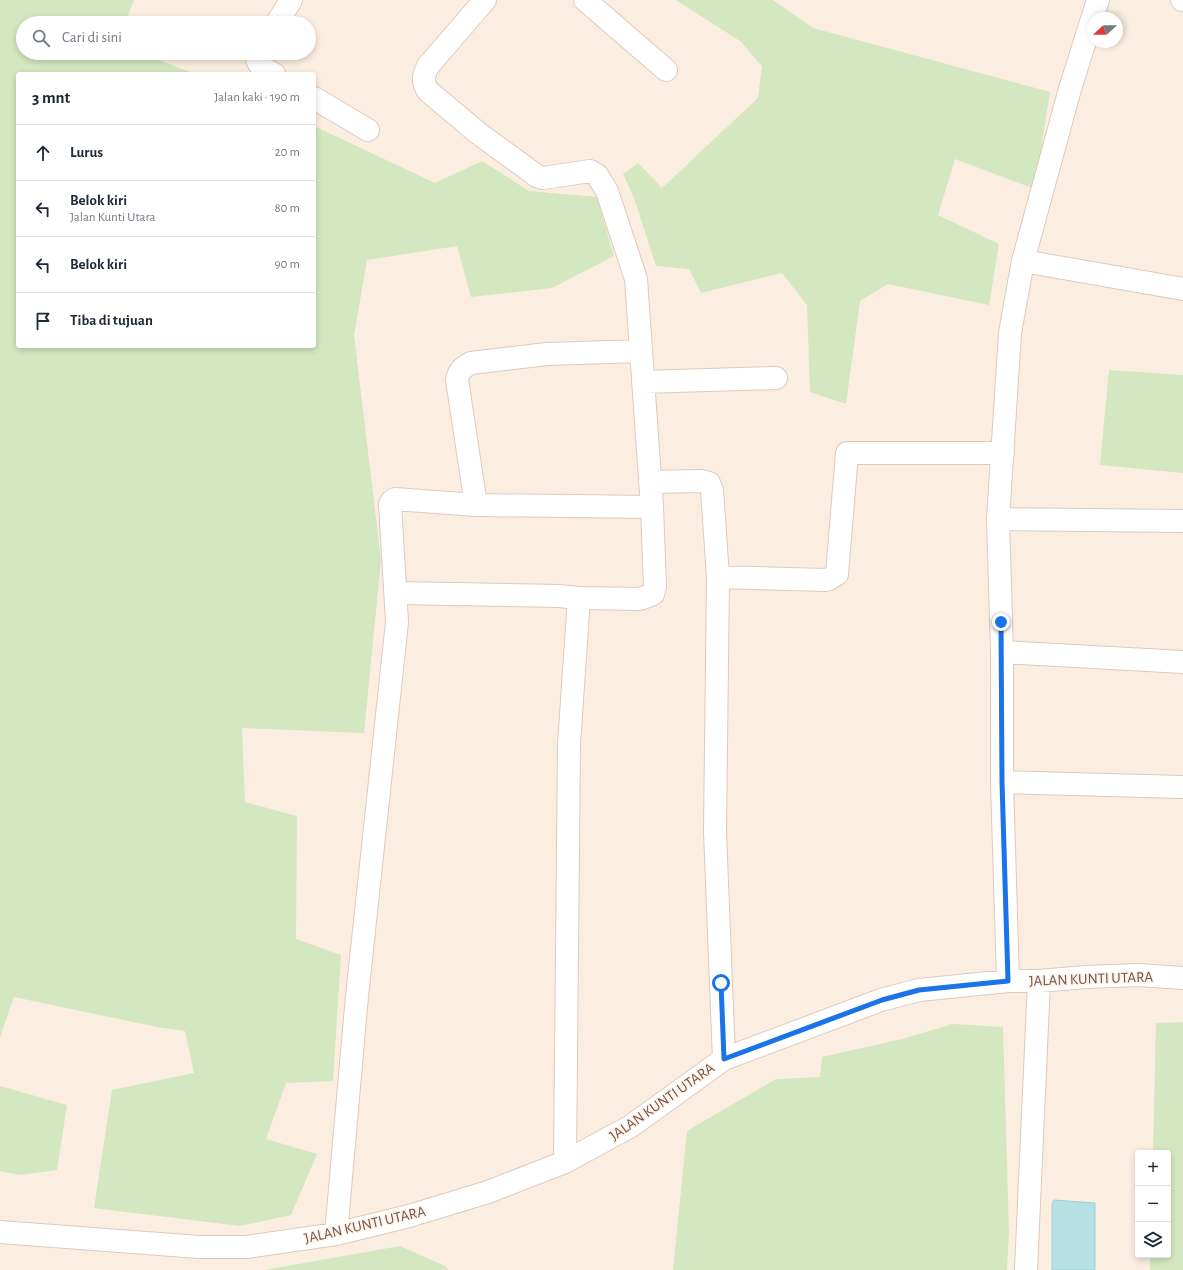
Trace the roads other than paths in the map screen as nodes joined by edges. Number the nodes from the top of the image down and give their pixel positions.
1 (291, 0) edge
2 (485, 0) edge
3 (1098, 0) edge
4 (597, 3) edge
5 (281, 16) edge
6 (257, 60) edge
7 (666, 70) dead end
8 (271, 72) edge
9 (316, 99) edge
10 (368, 130) dead end
11 (1023, 261) junction
12 (1183, 290) edge
13 (641, 351) junction
14 (776, 378) dead end
15 (643, 382) junction
16 (1003, 453) junction
17 (650, 482) junction
18 (476, 505) junction
19 (652, 507) junction
20 (998, 520) junction
21 (1183, 521) edge
22 (718, 577) junction
23 (396, 593) junction
24 (579, 598) junction
25 (1002, 652) junction
26 (1183, 662) edge
27 (1002, 782) junction
28 (1183, 787) edge
29 (1183, 978) edge
30 (1008, 981) junction
31 (1039, 981) junction
32 (724, 1059) junction
33 (565, 1162) junction
34 (0, 1232) edge
35 (336, 1234) junction
36 (1026, 1270) edge

1 - 5 street
2 - 13 street
3 - 11 street
4 - 7 street
6 - 8 street
9 - 10 street
11 - 12 street
11 - 16 street
13 - 15 street
13 - 18 street
14 - 15 street
15 - 17 street
16 - 20 street
16 - 22 street
17 - 19 street
17 - 22 street
18 - 19 street
18 - 23 street
19 - 24 street
20 - 21 street
20 - 25 street
22 - 32 street
23 - 24 street
23 - 35 street
24 - 33 street
25 - 26 street
25 - 27 street
27 - 28 street
27 - 30 street
29 - 31 street, JALAN KUNTI UTARA
30 - 31 street, JALAN KUNTI UTARA
30 - 32 street, JALAN KUNTI UTARA
31 - 36 street
32 - 33 street, JALAN KUNTI UTARA
33 - 35 street, JALAN KUNTI UTARA
34 - 35 street, JALAN KUNTI UTARA

